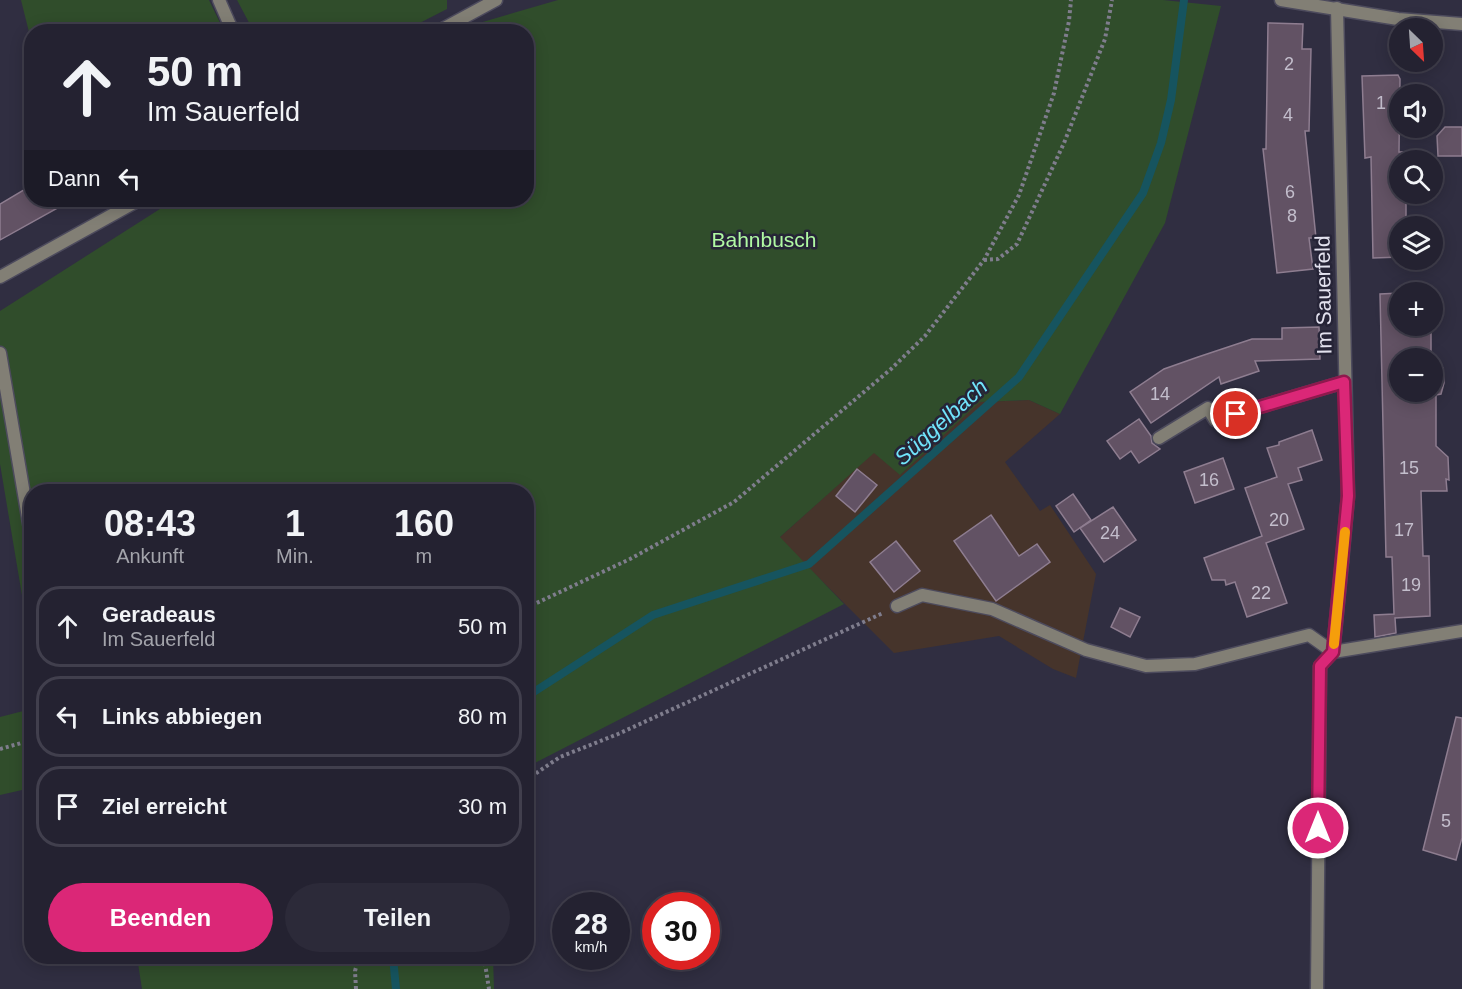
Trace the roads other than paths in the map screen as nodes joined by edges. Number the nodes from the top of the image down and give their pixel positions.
1 (219, 0) edge
2 (496, 0) edge
3 (1281, 0) edge
4 (1337, 8) junction
5 (230, 24) edge
6 (452, 24) edge
7 (1462, 24) edge
8 (126, 207) edge
9 (0, 277) edge
10 (0, 353) edge
11 (1344, 382) junction
12 (1159, 438) dead end
13 (24, 495) edge
14 (897, 606) road end
15 (1462, 631) edge
16 (1333, 652) junction
17 (1317, 989) edge

1 - 5 street
2 - 6 street
3 - 4 street
4 - 7 street
4 - 11 street, Im Sauerfeld
8 - 9 street
10 - 13 street
11 - 12 street
11 - 16 street, Im Sauerfeld
14 - 16 street
15 - 16 street
16 - 17 street

